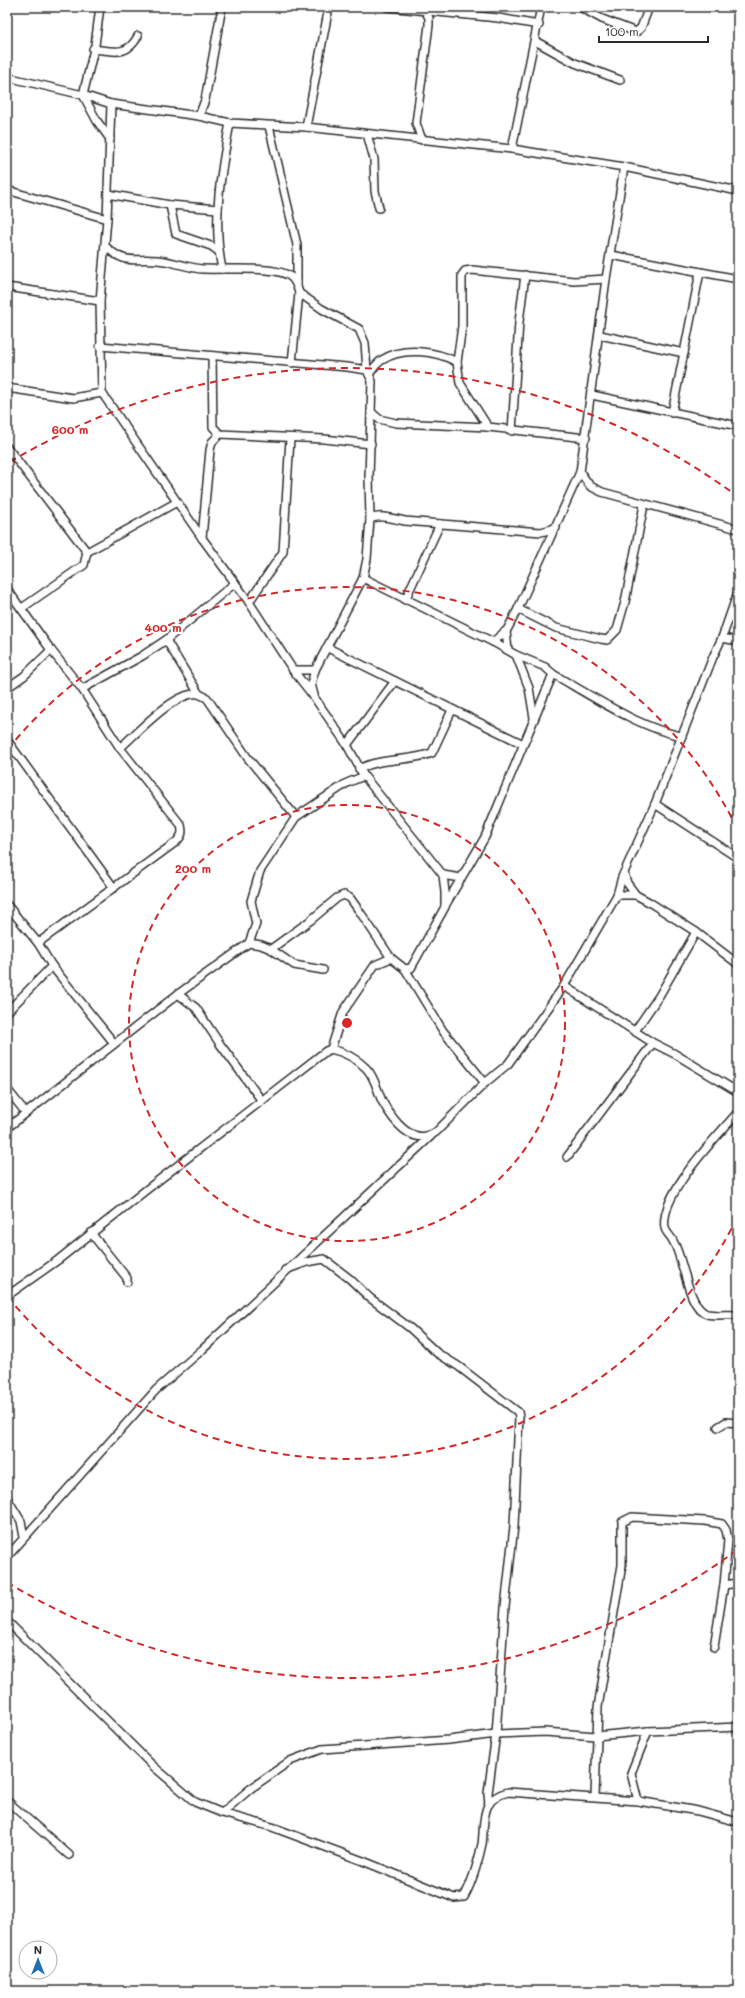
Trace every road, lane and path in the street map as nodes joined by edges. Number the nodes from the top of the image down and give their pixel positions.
1 (100, 7) edge
2 (222, 7) edge
3 (329, 7) edge
4 (387, 7) edge
5 (542, 7) edge
6 (580, 7) edge
7 (649, 7) edge
8 (426, 12) junction
9 (538, 25) junction
10 (138, 36) dead end
11 (535, 41) junction
12 (93, 49) junction
13 (7, 77) edge
14 (620, 80) dead end
15 (83, 95) junction
16 (111, 104) junction
17 (199, 116) junction
18 (230, 123) junction
19 (269, 126) junction
20 (306, 128) junction
21 (367, 134) junction
22 (110, 139) junction
23 (422, 140) junction
24 (512, 149) junction
25 (624, 167) junction
26 (7, 190) edge
27 (738, 191) edge
28 (108, 194) junction
29 (170, 205) junction
30 (380, 208) dead end
31 (218, 209) junction
32 (107, 219) junction
33 (106, 247) junction
34 (218, 251) junction
35 (611, 256) junction
36 (222, 269) junction
37 (298, 270) junction
38 (700, 272) junction
39 (288, 275) junction
40 (525, 275) junction
41 (606, 279) junction
42 (738, 279) edge
43 (7, 287) edge
44 (298, 289) junction
45 (100, 301) junction
46 (600, 334) junction
47 (100, 346) junction
48 (684, 352) junction
49 (212, 356) junction
50 (457, 362) junction
51 (292, 363) junction
52 (368, 372) junction
53 (7, 388) edge
54 (102, 393) junction
55 (592, 396) junction
56 (371, 412) junction
57 (672, 413) junction
58 (738, 426) edge
59 (488, 427) junction
60 (512, 431) junction
61 (220, 434) junction
62 (290, 438) junction
63 (586, 438) junction
64 (371, 444) junction
65 (7, 448) edge
66 (580, 472) junction
67 (177, 502) junction
68 (644, 505) junction
69 (370, 519) junction
70 (440, 524) junction
71 (556, 528) junction
72 (737, 530) edge
73 (541, 532) junction
74 (202, 538) junction
75 (548, 544) junction
76 (87, 552) junction
77 (363, 578) junction
78 (235, 583) junction
79 (7, 589) edge
80 (738, 592) edge
81 (405, 600) junction
82 (249, 602) junction
83 (22, 608) junction
84 (518, 609) junction
85 (506, 631) junction
86 (722, 638) junction
87 (166, 640) junction
88 (738, 641) edge
89 (493, 642) junction
90 (328, 648) junction
91 (51, 650) junction
92 (508, 650) junction
93 (516, 655) junction
94 (293, 670) junction
95 (315, 670) junction
96 (553, 674) junction
97 (395, 681) junction
98 (7, 688) edge
99 (82, 689) junction
100 (199, 694) junction
101 (314, 697) junction
102 (452, 710) junction
103 (534, 718) junction
104 (682, 736) junction
105 (7, 740) edge
106 (523, 744) junction
107 (347, 745) junction
108 (120, 748) junction
109 (359, 769) junction
110 (364, 776) junction
111 (655, 804) junction
112 (296, 817) junction
113 (738, 858) edge
114 (624, 873) junction
115 (442, 875) junction
116 (461, 878) junction
117 (114, 888) junction
118 (617, 895) junction
119 (636, 895) junction
120 (7, 905) edge
121 (445, 907) junction
122 (696, 932) junction
123 (38, 943) junction
124 (249, 943) junction
125 (271, 949) junction
126 (391, 958) junction
127 (738, 964) edge
128 (52, 966) junction
129 (405, 969) junction
130 (323, 970) dead end
131 (564, 986) junction
132 (178, 994) junction
133 (7, 1012) edge
134 (635, 1031) junction
135 (114, 1043) junction
136 (653, 1043) junction
137 (331, 1049) junction
138 (484, 1083) junction
139 (7, 1089) edge
140 (738, 1092) edge
141 (262, 1101) junction
142 (738, 1112) edge
143 (26, 1113) junction
144 (7, 1128) edge
145 (431, 1136) junction
146 (567, 1157) dead end
147 (92, 1234) junction
148 (285, 1270) junction
149 (127, 1282) dead end
150 (7, 1296) edge
151 (738, 1315) edge
152 (738, 1423) edge
153 (718, 1427) dead end
154 (7, 1498) edge
155 (24, 1537) junction
156 (7, 1557) edge
157 (738, 1583) edge
158 (724, 1585) junction
159 (7, 1621) edge
160 (714, 1646) dead end
161 (738, 1727) edge
162 (648, 1731) junction
163 (496, 1734) junction
164 (596, 1736) junction
165 (595, 1797) junction
166 (7, 1801) edge
167 (638, 1801) junction
168 (489, 1804) junction
169 (222, 1813) junction
170 (738, 1822) edge
171 (69, 1855) dead end

1 - 12 street
2 - 17 street
3 - 20 street
4 - 8 street
5 - 9 street
6 - 7 street
8 - 9 street
8 - 23 street
9 - 11 street
10 - 12 street
11 - 14 street
11 - 24 street
12 - 15 street
13 - 15 street
15 - 16 street
15 - 22 street
16 - 17 street
16 - 22 street
17 - 18 street
18 - 19 street
18 - 31 street
19 - 20 street
19 - 37 street
20 - 21 street
21 - 23 street
21 - 30 street
22 - 28 street
23 - 24 street
24 - 25 street
25 - 27 street
25 - 35 street
26 - 32 street
28 - 29 street
28 - 32 street
29 - 31 street
29 - 34 street
31 - 34 street
32 - 33 street
33 - 36 street
33 - 45 street
34 - 36 street
35 - 38 street
35 - 41 street
36 - 39 street
37 - 39 street
37 - 44 street
38 - 42 street
38 - 48 street
39 - 44 street
40 - 41 street
40 - 50 street
40 - 60 street
41 - 46 street
43 - 45 street
44 - 51 street
44 - 52 street
45 - 47 street
46 - 48 street
46 - 55 street
47 - 49 street
47 - 54 street
48 - 57 street
49 - 51 street
49 - 61 street
50 - 52 street
50 - 59 street
51 - 52 street
52 - 56 street
53 - 54 street
54 - 67 street
55 - 57 street
55 - 63 street
56 - 59 street
56 - 64 street
57 - 58 street
59 - 60 street
60 - 63 street
61 - 62 street
61 - 74 street
62 - 64 street
62 - 82 street
63 - 66 street
64 - 69 street
65 - 76 street
66 - 68 street
66 - 71 street
67 - 74 street
67 - 76 street
68 - 72 street
68 - 84 street
69 - 70 street
69 - 77 street
70 - 73 street
70 - 81 street
71 - 73 street
71 - 75 street
73 - 75 street
74 - 78 street
75 - 84 street
76 - 83 street
77 - 81 street
77 - 90 street
78 - 82 street
78 - 87 street
79 - 83 street
80 - 86 street
81 - 89 street
82 - 94 street
83 - 91 street
84 - 85 street
85 - 89 street
85 - 92 street
86 - 88 street
86 - 104 street
87 - 99 street
87 - 100 street
89 - 92 street
90 - 95 street
90 - 97 street
91 - 98 street
91 - 99 street
92 - 93 street
93 - 96 street
93 - 103 street
94 - 95 street
94 - 101 street
95 - 101 street
96 - 103 street
96 - 104 street
97 - 102 street
97 - 107 street
99 - 108 street
100 - 108 street
100 - 112 street
101 - 107 street
102 - 106 street
102 - 109 street
103 - 106 street
104 - 111 street
105 - 117 street
106 - 116 street
107 - 109 street
108 - 117 street
109 - 110 street
110 - 112 street
110 - 115 street
111 - 113 street
111 - 114 street
112 - 124 street
114 - 118 street
114 - 119 street
115 - 116 street
115 - 121 street
116 - 121 street
117 - 123 street
118 - 119 street
118 - 131 street
119 - 122 street
120 - 123 street
121 - 129 street
122 - 127 street
122 - 134 street
123 - 128 street
124 - 125 street
124 - 132 street
125 - 126 street
125 - 130 street
126 - 129 street
126 - 137 street
128 - 133 street
128 - 135 street
129 - 138 street
131 - 134 street
131 - 138 street
132 - 135 street
132 - 141 street
134 - 136 street
135 - 143 street
136 - 140 street
136 - 146 street
137 - 141 street
137 - 145 street
138 - 145 street
139 - 143 street
141 - 147 street
142 - 151 street
143 - 144 street
145 - 148 street
147 - 149 street
147 - 150 street
148 - 155 street
148 - 163 street
152 - 153 street
154 - 155 street
155 - 156 street
157 - 158 street
158 - 160 street
158 - 164 street
159 - 169 street
161 - 162 street
162 - 164 street
162 - 167 street
163 - 164 street
163 - 168 street
163 - 169 street
164 - 165 street
165 - 167 street
165 - 168 street
166 - 171 street
167 - 170 street
168 - 169 street

